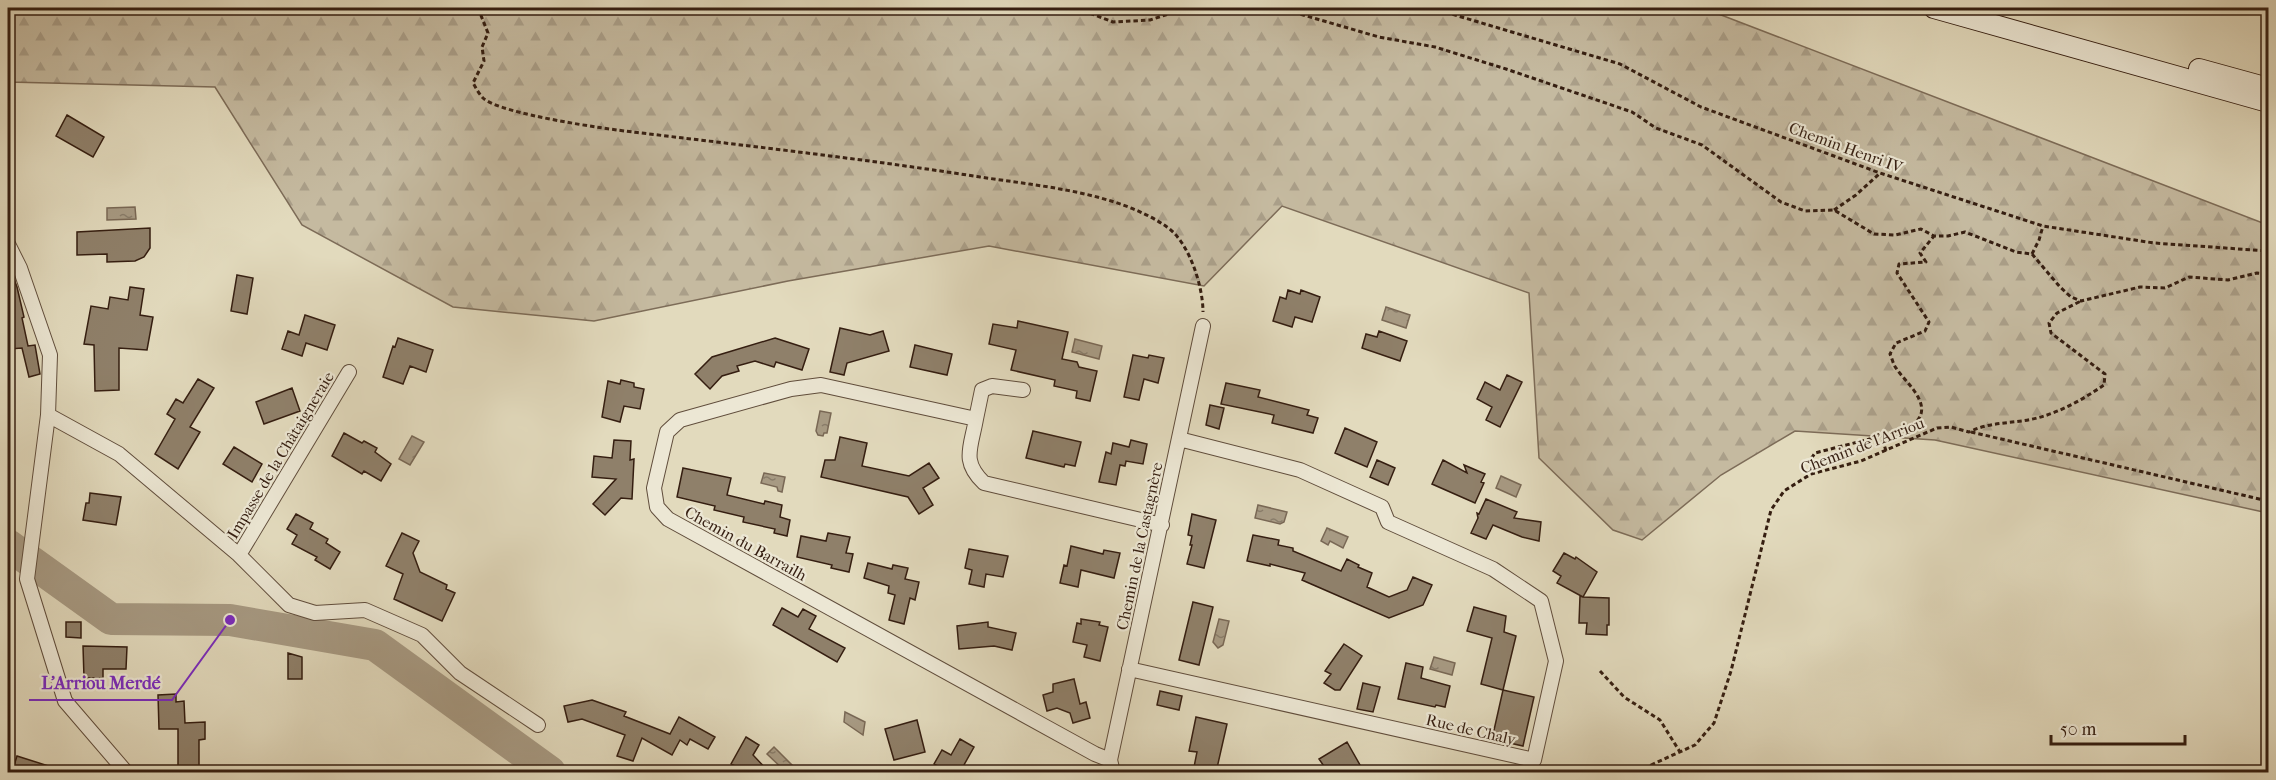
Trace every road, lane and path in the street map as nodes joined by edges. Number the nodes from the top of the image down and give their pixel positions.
1 (478, 8) edge
2 (1076, 8) edge
3 (1187, 8) edge
4 (1279, 8) edge
5 (1431, 8) edge
6 (1934, 8) edge
7 (1979, 8) edge
8 (2268, 88) edge
9 (2268, 102) edge
10 (1880, 173) junction
11 (1834, 210) junction
12 (2043, 226) junction
13 (1934, 236) junction
14 (8, 244) edge
15 (2268, 250) edge
16 (2032, 254) junction
17 (14, 268) edge
18 (2268, 274) edge
19 (2081, 301) junction
20 (1203, 326) joint
21 (349, 372) dead end
22 (1023, 390) dead end
23 (48, 415) junction
24 (976, 419) junction
25 (1969, 432) junction
26 (1885, 435) junction
27 (1179, 439) junction
28 (1886, 451) junction
29 (1812, 474) junction
30 (2268, 501) edge
31 (1162, 525) junction
32 (239, 555) junction
33 (1129, 669) junction
34 (1600, 671) dead end
35 (537, 725) dead end
36 (1680, 752) junction
37 (1112, 766) edge
38 (126, 772) edge
39 (1648, 772) edge

1 - 20 path
2 - 3 path
4 - 11 path
5 - 10 path, Chemin Henri IV
6 - 9 main road
7 - 8 main road
10 - 11 path
10 - 12 path, Chemin Henri IV
11 - 13 path
12 - 15 path, Chemin Henri IV
12 - 16 path
13 - 16 path
13 - 26 path
14 - 17 street
16 - 19 path
17 - 23 street
18 - 19 path
19 - 25 path, Chemin de l'Arriou
20 - 27 street, Chemin de la Castagnère
21 - 32 street, Impasse de la Châtaigneraie
22 - 24 street
23 - 32 street, Impasse de la Châtaigneraie
23 - 38 street
24 - 31 street
24 - 37 street, Chemin du Barrailh
25 - 28 path, Chemin de l'Arriou
25 - 30 path
26 - 28 path
26 - 29 path
27 - 31 street, Chemin de la Castagnère
27 - 33 street, Rue de Chaly
28 - 29 path, Chemin de l'Arriou
29 - 36 path, Chemin de l'Arriou
31 - 33 street, Chemin de la Castagnère
32 - 35 street, Impasse de la Châtaigneraie
33 - 37 street, Chemin de la Castagnère
34 - 36 path
36 - 39 path, Chemin de l'Arriou

